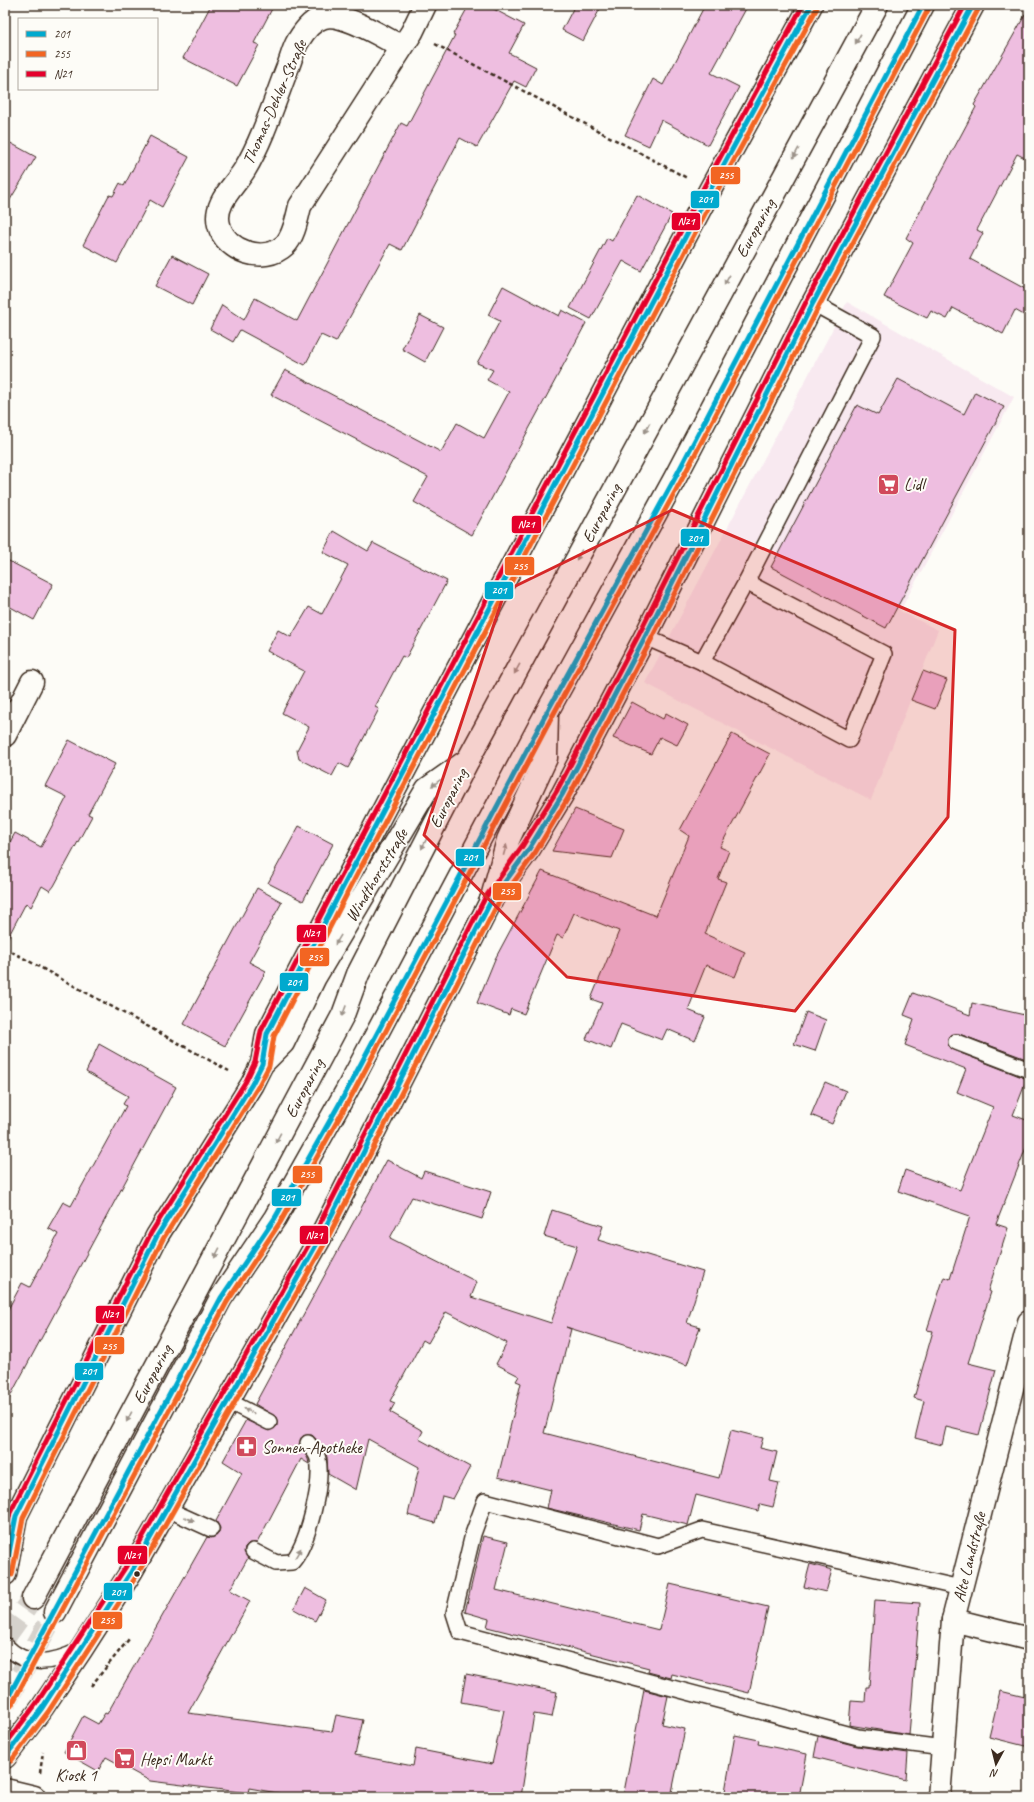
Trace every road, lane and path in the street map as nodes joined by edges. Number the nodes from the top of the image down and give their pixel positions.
1 (425, 5) edge
2 (811, 5) edge
3 (877, 5) edge
4 (923, 5) edge
5 (973, 5) edge
6 (407, 40) junction
7 (710, 190) junction
8 (813, 303) junction
9 (746, 582) junction
10 (645, 637) junction
11 (702, 662) junction
12 (32, 682) dead end
13 (548, 712) junction
14 (5, 735) edge
15 (468, 760) junction
16 (490, 901) junction
17 (5, 948) edge
18 (956, 1042) dead end
19 (262, 1064) junction
20 (1029, 1070) edge
21 (252, 1084) junction
22 (1029, 1322) edge
23 (228, 1401) junction
24 (269, 1422) dead end
25 (308, 1443) dead end
26 (167, 1509) junction
27 (212, 1529) dead end
28 (253, 1551) dead end
29 (5, 1574) edge
30 (961, 1588) junction
31 (33, 1598) tunnel mouth
32 (54, 1612) tunnel mouth
33 (953, 1620) junction
34 (1029, 1639) edge
35 (5, 1645) edge
36 (81, 1650) junction
37 (943, 1748) junction
38 (5, 1757) edge
39 (5, 1790) edge
40 (34, 1797) edge
41 (939, 1797) edge

1 - 6 main road, Thomas-Dehler-Straße
2 - 7 main road, Windthorststraße
3 -> 15 main road, Europaring
4 - 13 main road, Europaring
5 - 8 main road
6 - 6 main road, Thomas-Dehler-Straße
6 - 7 path
7 - 19 main road, Windthorststraße
8 - 9 lane
8 - 10 main road
9 - 11 lane
9 - 11 lane
10 - 11 lane
10 - 16 main road
12 - 14 main road
16 -> 13 main road, Europaring
13 - 32 main road, Europaring
15 -> 19 main road, Windthorststraße
15 -> 31 main road, Europaring
16 - 23 main road
17 - 21 path
18 - 20 lane
19 - 21 main road, Windthorststraße
21 - 29 main road, Windthorststraße
22 - 30 main road, Alte Landstraße
24 -> 23 lane
23 - 26 main road
28 -> 25 lane
26 -> 27 lane
26 - 36 main road
30 - 33 main road, Alte Landstraße
30 - 37 lane
33 - 34 main road
33 - 37 main road, Alte Landstraße
35 - 36 lane
36 - 38 main road
37 - 41 main road, Alte Landstraße
39 - 40 main road

